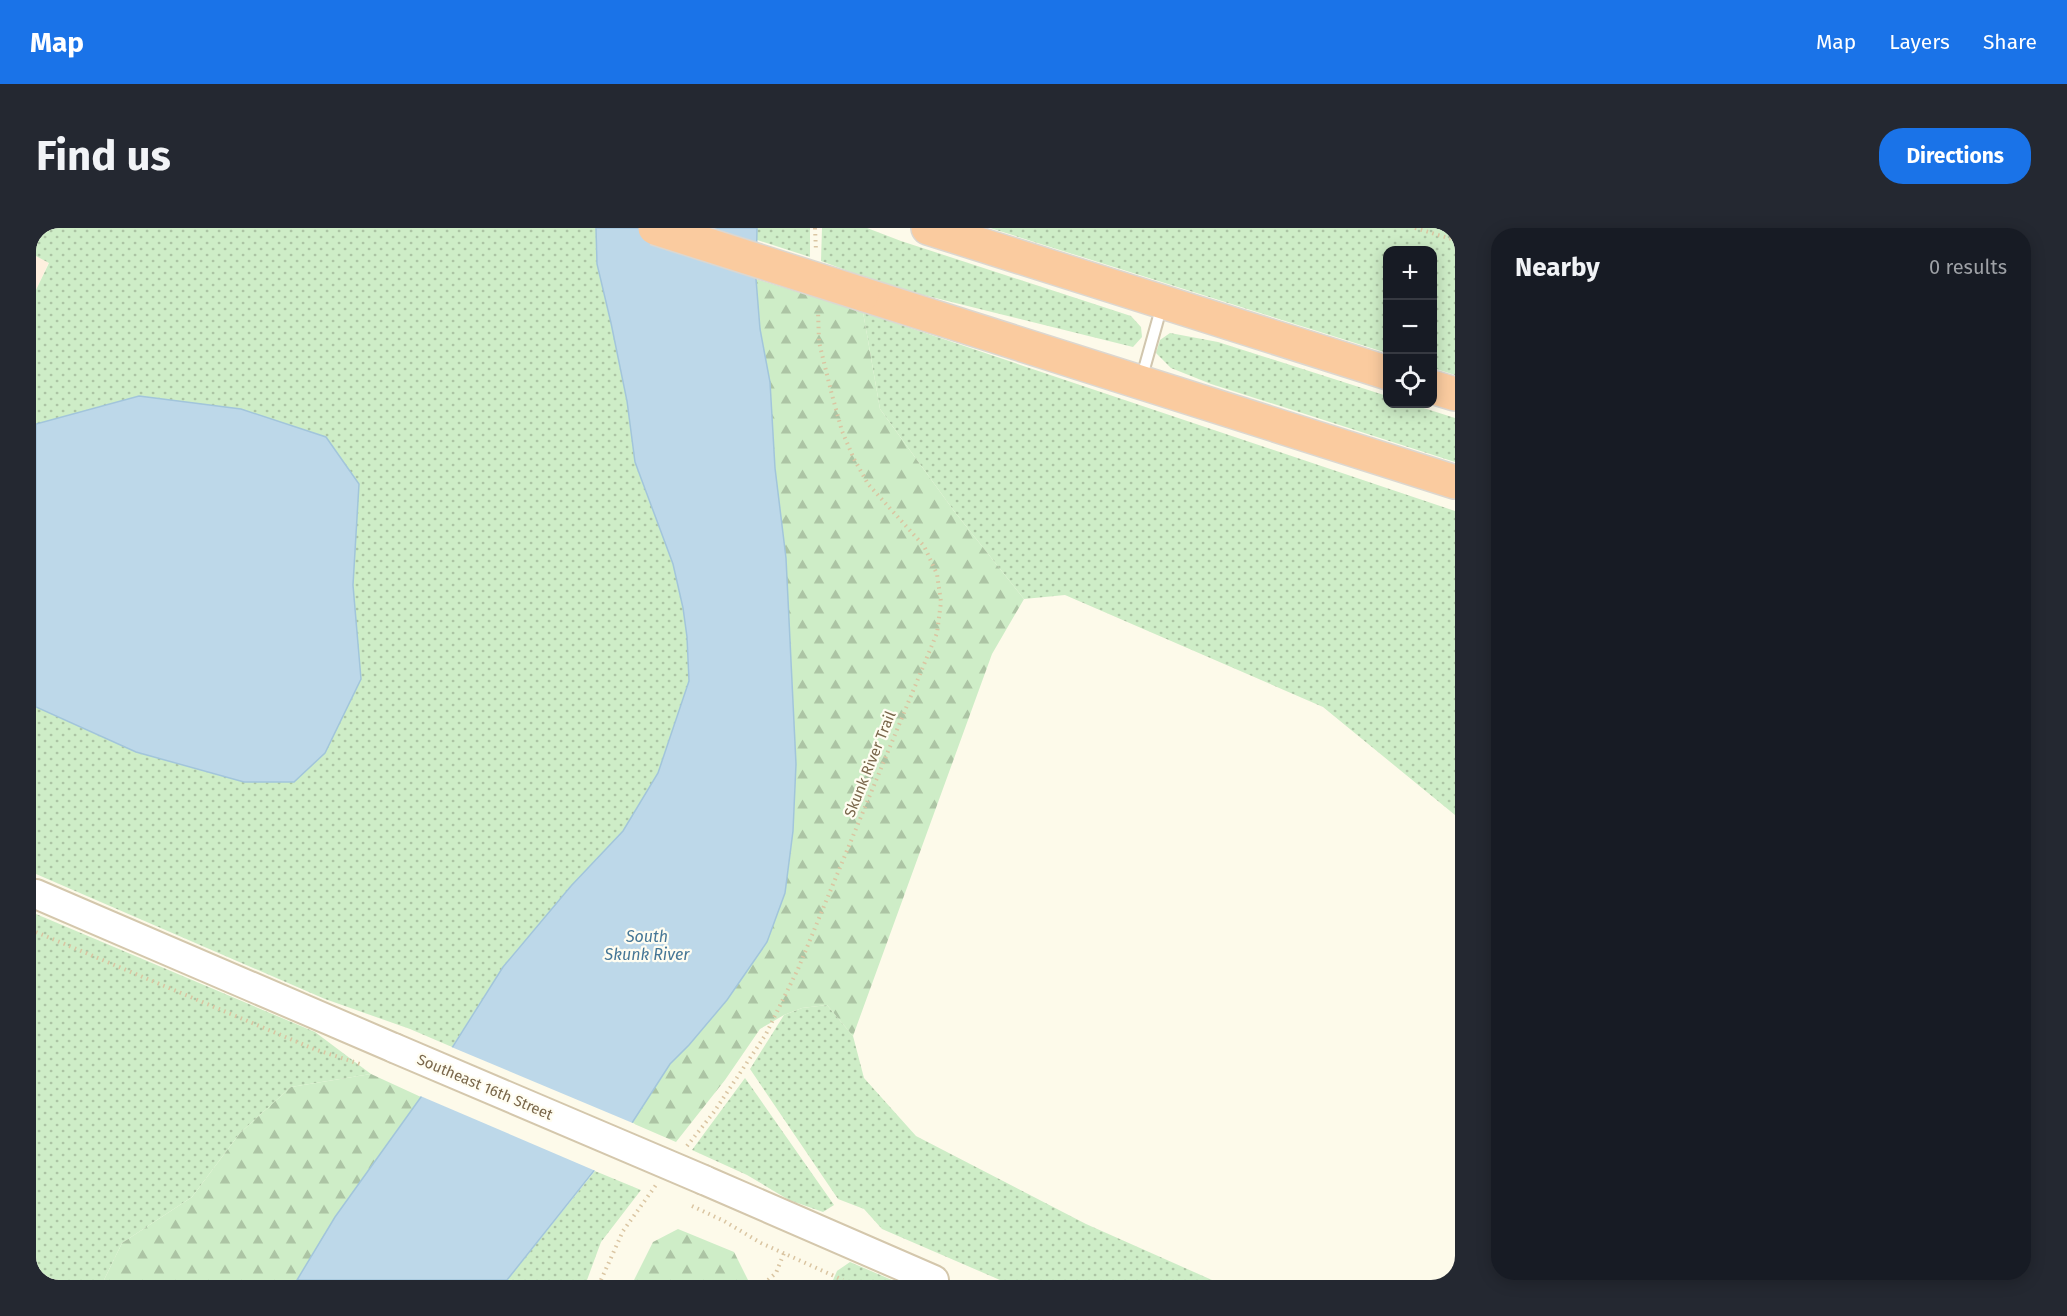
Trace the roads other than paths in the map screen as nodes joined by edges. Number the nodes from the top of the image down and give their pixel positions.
1 (655, 228) edge
2 (928, 228) edge
3 (1163, 302) junction
4 (1383, 371) edge
5 (1140, 383) junction
6 (1437, 389) edge
7 (1455, 394) edge
8 (1455, 482) edge
9 (36, 894) edge
10 (934, 1280) edge

1 - 5 highway, bridge
2 - 3 highway
3 - 4 highway
3 - 5 lane
5 - 8 highway
6 - 7 highway
9 - 10 main road, Southeast 16th Street, bridge

